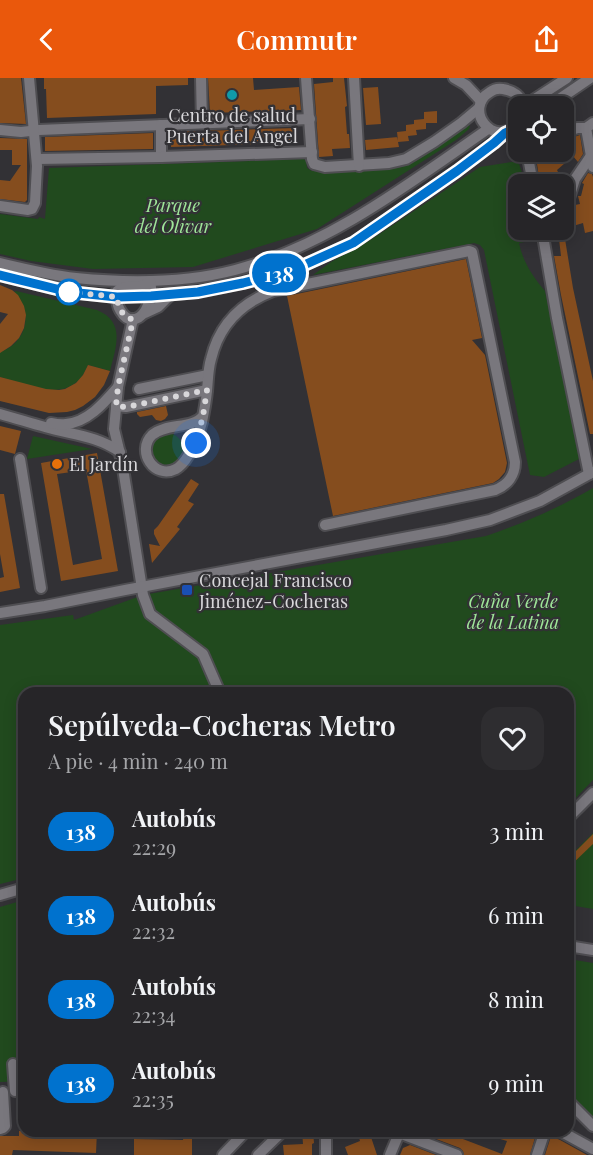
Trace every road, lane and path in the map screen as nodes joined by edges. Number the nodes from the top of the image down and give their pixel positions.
1 (29, 78) edge
2 (201, 78) edge
3 (306, 78) edge
4 (354, 78) edge
5 (454, 78) edge
6 (567, 78) edge
7 (590, 78) edge
8 (502, 83) edge
9 (518, 96) edge
10 (539, 96) edge
11 (564, 96) edge
12 (480, 105) junction
13 (310, 119) junction
14 (202, 123) junction
15 (161, 125) junction
16 (590, 125) edge
17 (489, 129) junction
18 (574, 129) edge
19 (0, 130) edge
20 (35, 130) junction
21 (508, 131) edge
22 (508, 135) edge
23 (312, 152) junction
24 (161, 157) junction
25 (37, 159) junction
26 (592, 162) edge
27 (359, 166) junction
28 (574, 181) edge
29 (0, 206) edge
30 (544, 240) edge
31 (0, 263) edge
32 (0, 275) edge
33 (150, 281) junction
34 (170, 295) junction
35 (151, 296) junction
36 (117, 297) junction
37 (145, 313) junction
38 (133, 320) junction
39 (208, 375) junction
40 (118, 387) junction
41 (139, 389) dead end
42 (207, 390) junction
43 (116, 406) junction
44 (0, 414) edge
45 (92, 414) junction
46 (203, 416) junction
47 (30, 422) junction
48 (115, 426) junction
49 (95, 439) junction
50 (121, 457) junction
51 (20, 459) dead end
52 (591, 473) edge
53 (325, 525) dead end
54 (142, 587) junction
55 (41, 588) dead end
56 (0, 613) edge
57 (217, 687) edge
58 (593, 793) edge
59 (574, 812) edge
60 (18, 890) edge
61 (0, 895) edge
62 (574, 947) edge
63 (593, 950) edge
64 (13, 1064) dead end
65 (18, 1083) edge
66 (18, 1091) edge
67 (2, 1097) edge
68 (574, 1107) edge
69 (593, 1126) edge
70 (0, 1129) edge
71 (240, 1137) edge
72 (273, 1137) edge
73 (326, 1137) edge
74 (397, 1137) edge
75 (412, 1137) edge
76 (543, 1137) edge
77 (571, 1137) edge
78 (593, 1149) edge
79 (223, 1155) edge
80 (258, 1155) edge
81 (326, 1155) edge
82 (390, 1155) edge
83 (457, 1155) edge
84 (537, 1155) edge

1 - 20 street
2 - 14 street
3 - 13 street
4 - 27 street
5 - 12 street
6 - 10 street
7 - 11 street
8 - 9 street
8 - 12 street
12 - 17 street
12 - 27 street
13 - 14 street
13 - 23 street
14 - 15 street
15 - 20 street
15 - 24 street
16 - 18 street
16 - 26 street
17 - 21 street
17 - 33 street
19 - 20 street
20 - 25 street
22 - 34 street
23 - 24 street
23 - 27 street
24 - 25 street
25 - 29 street
26 - 28 street
30 - 52 street
31 - 33 street
32 - 36 street
33 - 35 street
33 - 36 street
34 - 35 street
34 - 37 street
35 - 36 street
35 - 37 street
36 - 38 street
37 - 38 street
38 - 40 street
39 - 41 street
39 - 42 street
39 - 53 street
40 - 43 street
40 - 45 street
42 - 43 street
42 - 46 street
43 - 48 street
44 - 47 street
45 - 47 street
45 - 48 street
45 - 49 street
46 - 46 street
47 - 49 street
48 - 49 street
48 - 50 street
49 - 50 street
50 - 54 street
51 - 55 street
52 - 54 street
54 - 56 street
54 - 57 street
58 - 59 street
60 - 61 street
62 - 63 street
64 - 65 street
66 - 67 street
67 - 70 street
68 - 69 street
71 - 79 street
72 - 80 street
73 - 81 street
74 - 82 street
75 - 83 street
76 - 84 street
77 - 78 street

